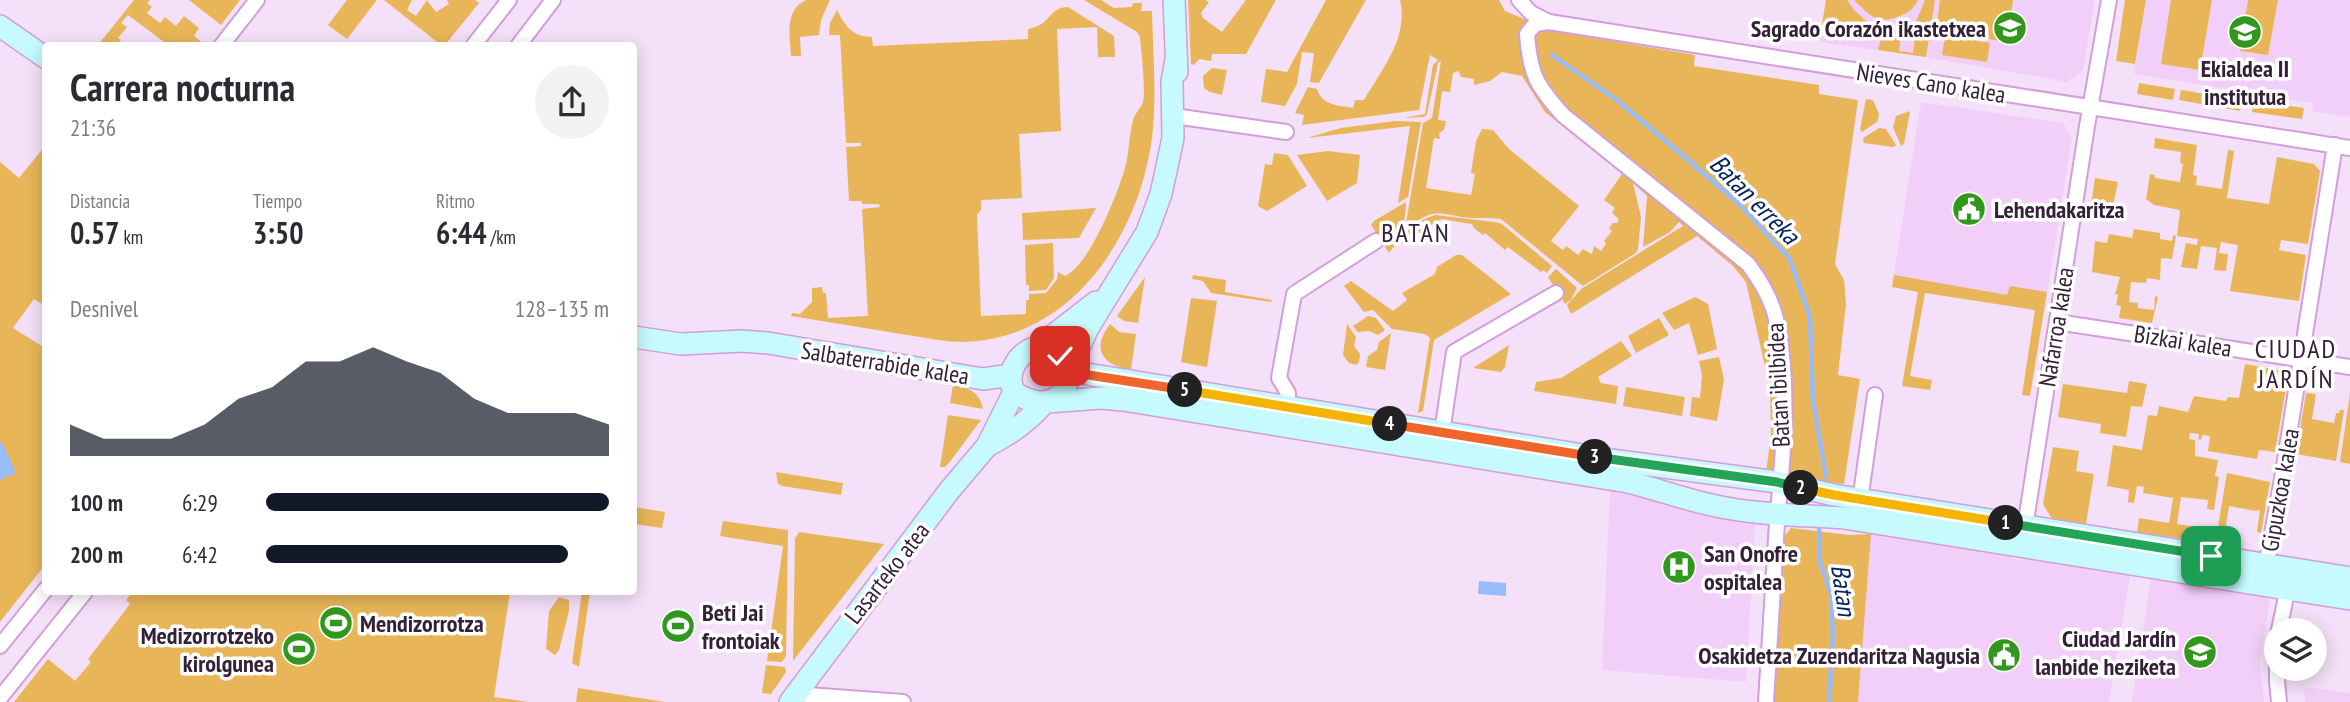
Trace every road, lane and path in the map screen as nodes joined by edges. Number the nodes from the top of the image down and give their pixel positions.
1 (257, 0) edge
2 (509, 0) edge
3 (553, 0) edge
4 (1174, 0) edge
5 (1519, 0) edge
6 (2109, 0) edge
7 (1549, 22) junction
8 (0, 26) edge
9 (224, 42) edge
10 (476, 42) edge
11 (521, 42) edge
12 (42, 55) edge
13 (2091, 108) junction
14 (1180, 116) junction
15 (1286, 132) dead end
16 (2335, 145) junction
17 (2350, 148) edge
18 (1376, 241) dead end
19 (1109, 292) junction
20 (1556, 293) dead end
21 (2057, 322) junction
22 (637, 337) edge
23 (786, 347) junction
24 (1038, 347) junction
25 (637, 350) edge
26 (2301, 359) junction
27 (2350, 367) edge
28 (1069, 370) junction
29 (1013, 385) junction
30 (1875, 395) dead end
31 (1046, 403) junction
32 (1287, 407) junction
33 (1442, 432) junction
34 (987, 446) junction
35 (1782, 483) junction
36 (1860, 504) junction
37 (1778, 515) junction
38 (2024, 536) junction
39 (2265, 575) junction
40 (2291, 579) junction
41 (2350, 579) edge
42 (42, 594) edge
43 (83, 595) edge
44 (2350, 599) edge
45 (2282, 618) edge
46 (0, 646) edge
47 (2279, 681) edge
48 (0, 698) edge
49 (792, 698) edge
50 (903, 702) edge
51 (1766, 702) edge
52 (2280, 702) edge

1 - 9 street
2 - 10 street
3 - 11 street
4 - 14 street
5 - 7 street, Nieves Cano kalea
6 - 13 street, Nafarroa kalea
7 - 13 street, Nieves Cano kalea
7 - 35 street, Batan ibilbidea
8 - 12 street
13 - 16 street, Nieves Cano kalea
13 - 21 street, Nafarroa kalea
14 - 15 street
14 - 19 street
16 - 17 street, Nieves Cano kalea
16 - 26 street, Gipuzkoa kalea
18 - 32 street
19 - 24 street
19 - 28 street
20 - 33 street
21 - 26 street, Bizkai kalea
21 - 38 street, Nafarroa kalea
22 - 23 street, Salbaterrabide kalea
23 - 25 street, Salbaterrabide kalea
23 - 29 street, Salbaterrabide kalea
24 - 28 street
24 - 29 street
26 - 27 street, Bizkai kalea
26 - 39 street, Gipuzkoa kalea
28 - 31 street
28 - 32 street
29 - 31 street
29 - 34 street, Lasarteko atea
30 - 36 street
31 - 34 street, Lasarteko atea
31 - 37 street
32 - 33 street
33 - 35 street
34 - 49 street, Lasarteko atea
35 - 36 street
35 - 37 street, Batan ibilbidea
36 - 38 street
37 - 38 street
37 - 51 street, Batan ibilbidea
38 - 39 street
39 - 40 street
40 - 41 street
40 - 44 street
40 - 45 street
42 - 46 street
43 - 48 street
47 - 52 street
49 - 50 street

